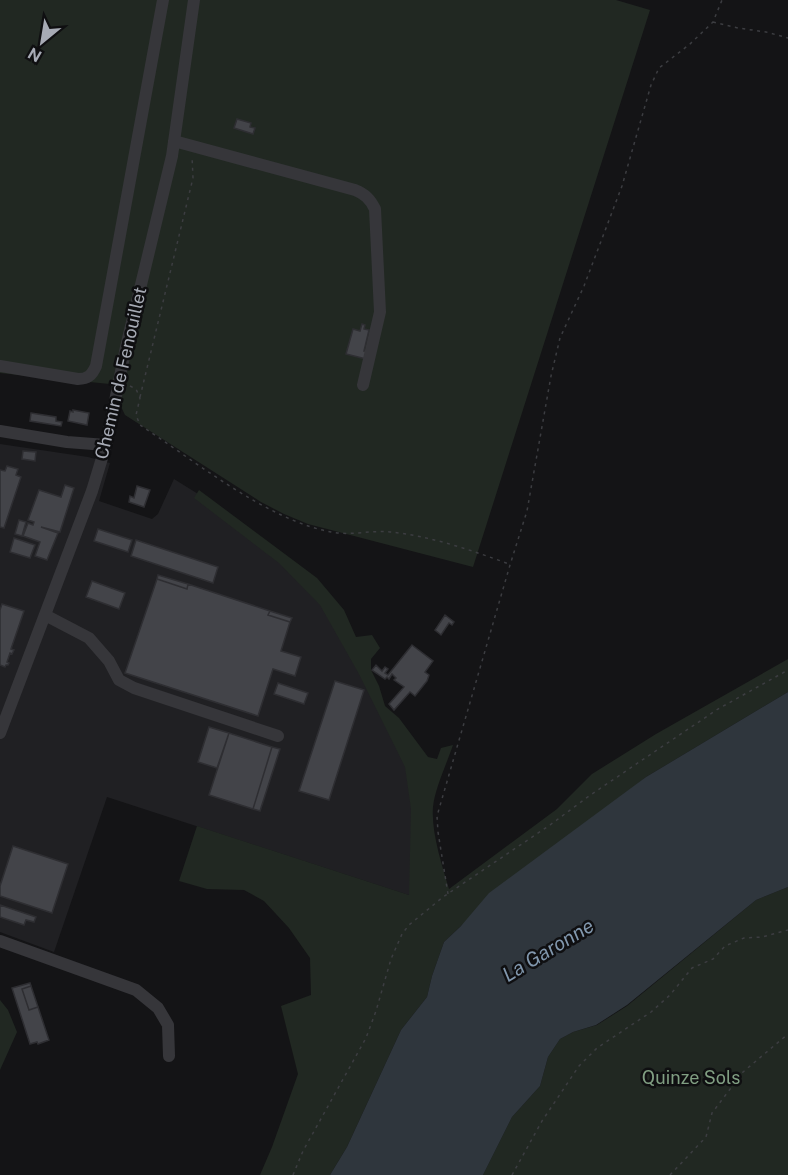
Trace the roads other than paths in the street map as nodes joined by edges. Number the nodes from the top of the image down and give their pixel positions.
1 (163, 0) edge
2 (194, 0) edge
3 (174, 141) junction
4 (0, 366) edge
5 (363, 385) dead end
6 (0, 431) edge
7 (104, 450) junction
8 (45, 615) junction
9 (0, 733) edge
10 (278, 736) dead end
11 (0, 941) edge
12 (169, 1056) dead end

1 - 4 street
2 - 3 street, Chemin de Fenouillet
3 - 5 street
3 - 7 street, Chemin de Fenouillet
6 - 7 street
7 - 8 street, Chemin de Fenouillet
8 - 9 street, Chemin de Fenouillet
8 - 10 street
11 - 12 street

